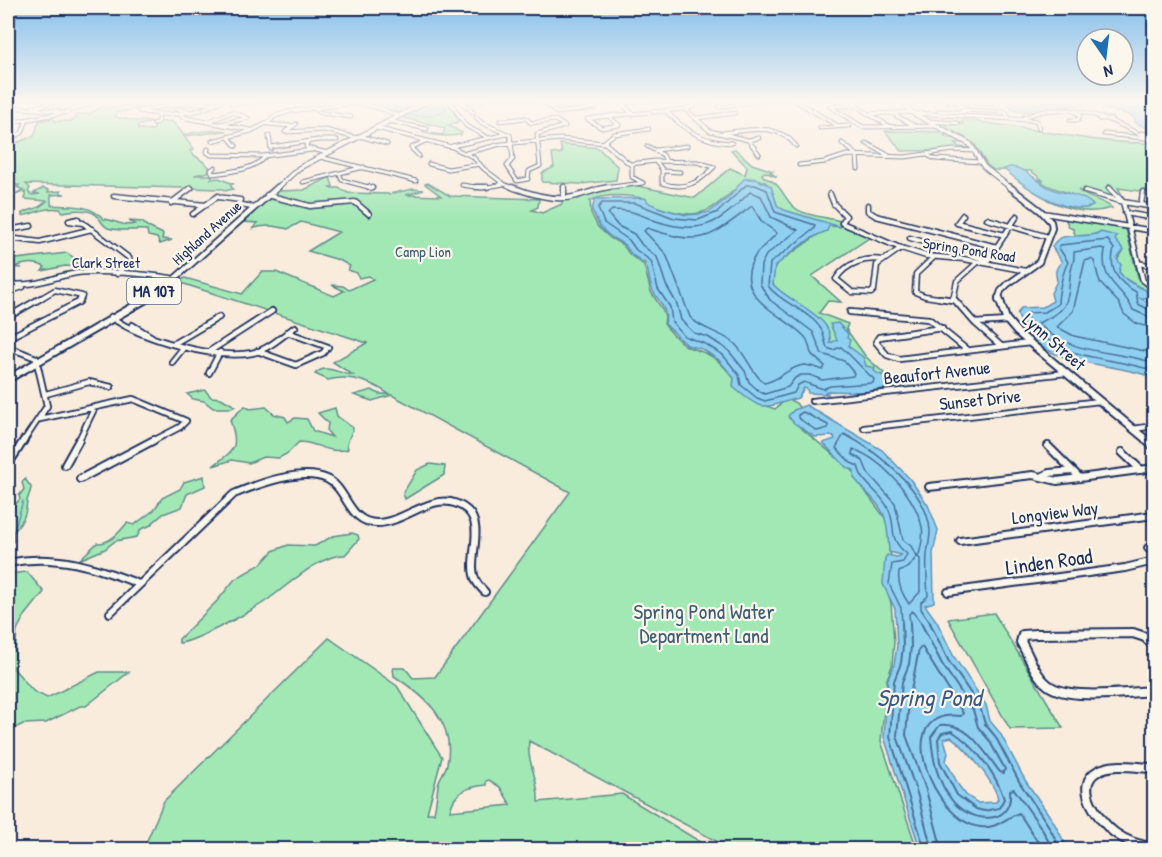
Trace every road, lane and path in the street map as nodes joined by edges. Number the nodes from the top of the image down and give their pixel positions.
1 (232, 141) edge
2 (270, 141) edge
3 (310, 141) joint
4 (351, 141) edge
5 (375, 141) edge
6 (424, 141) edge
7 (430, 141) edge
8 (473, 141) edge
9 (511, 141) edge
10 (550, 141) edge
11 (582, 141) edge
12 (605, 141) edge
13 (721, 141) edge
14 (749, 141) edge
15 (793, 141) edge
16 (966, 141) edge
17 (537, 143) junction
18 (603, 143) junction
19 (732, 143) dead end
20 (866, 143) dead end
21 (387, 144) dead end
22 (512, 144) junction
23 (842, 144) dead end
24 (236, 146) dead end
25 (647, 146) dead end
26 (687, 146) dead end
27 (796, 146) dead end
28 (271, 147) junction
29 (451, 147) junction
30 (208, 149) dead end
31 (312, 150) junction
32 (656, 150) junction
33 (975, 151) junction
34 (328, 153) junction
35 (465, 153) junction
36 (759, 154) dead end
37 (922, 154) junction
38 (274, 155) junction
39 (857, 155) junction
40 (266, 156) junction
41 (419, 156) dead end
42 (890, 156) junction
43 (320, 157) junction
44 (655, 161) junction
45 (666, 161) junction
46 (980, 162) junction
47 (429, 164) dead end
48 (480, 164) junction
49 (631, 164) junction
50 (799, 165) dead end
51 (215, 166) dead end
52 (363, 167) junction
53 (858, 169) dead end
54 (663, 171) junction
55 (680, 172) dead end
56 (340, 175) junction
57 (528, 179) joint
58 (515, 180) joint
59 (416, 181) dead end
60 (303, 182) dead end
61 (504, 184) junction
62 (462, 185) dead end
63 (564, 186) dead end
64 (191, 188) dead end
65 (372, 188) dead end
66 (1109, 188) dead end
67 (1085, 191) dead end
68 (1143, 192) dead end
69 (830, 194) dead end
70 (267, 195) junction
71 (114, 196) dead end
72 (564, 197) junction
73 (1123, 202) junction
74 (171, 203) junction
75 (206, 205) junction
76 (1141, 205) junction
77 (868, 206) dead end
78 (251, 207) junction
79 (1155, 207) edge
80 (369, 213) dead end
81 (1125, 213) junction
82 (193, 214) dead end
83 (1045, 214) junction
84 (963, 215) dead end
85 (1017, 216) dead end
86 (1155, 218) edge
87 (987, 219) dead end
88 (77, 221) dead end
89 (31, 226) dead end
90 (1011, 227) junction
91 (1129, 228) junction
92 (92, 229) junction
93 (8, 230) edge
94 (1155, 231) edge
95 (948, 234) junction
96 (1005, 235) junction
97 (1048, 237) junction
98 (8, 238) edge
99 (910, 238) dead end
100 (939, 246) junction
101 (997, 247) junction
102 (901, 249) junction
103 (934, 257) junction
104 (883, 260) junction
105 (978, 262) junction
106 (987, 262) junction
107 (1138, 263) junction
108 (1155, 266) edge
109 (1026, 271) junction
110 (117, 274) junction
111 (171, 278) junction
112 (8, 284) edge
113 (28, 286) junction
114 (1155, 287) edge
115 (8, 292) edge
116 (953, 300) junction
117 (272, 311) dead end
118 (850, 312) dead end
119 (8, 317) edge
120 (219, 317) dead end
121 (114, 318) junction
122 (1008, 321) junction
123 (975, 323) junction
124 (295, 327) dead end
125 (942, 328) junction
126 (287, 332) junction
127 (8, 338) edge
128 (1030, 343) junction
129 (173, 344) junction
130 (1000, 345) junction
131 (8, 347) edge
132 (184, 347) junction
133 (967, 350) junction
134 (210, 351) junction
135 (257, 351) junction
136 (220, 352) junction
137 (37, 360) junction
138 (172, 362) dead end
139 (209, 373) dead end
140 (1066, 373) junction
141 (8, 377) edge
142 (111, 387) dead end
143 (46, 394) junction
144 (812, 401) dead end
145 (1100, 401) junction
146 (94, 407) junction
147 (40, 419) junction
148 (1155, 426) edge
149 (864, 428) dead end
150 (1133, 429) junction
151 (1048, 446) dead end
152 (1155, 446) edge
153 (1122, 452) dead end
154 (8, 465) edge
155 (65, 465) dead end
156 (1155, 468) edge
157 (1141, 470) junction
158 (1073, 471) junction
159 (1041, 477) junction
160 (1080, 478) junction
161 (80, 479) dead end
162 (929, 487) dead end
163 (1155, 515) edge
164 (960, 541) dead end
165 (1148, 548) dead end
166 (1155, 554) edge
167 (1155, 561) edge
168 (8, 563) edge
169 (139, 584) junction
170 (484, 591) dead end
171 (948, 592) dead end
172 (110, 613) dead end
173 (1155, 646) edge
174 (1155, 691) edge
175 (1155, 768) edge
176 (1155, 847) edge

1 - 24 street
2 - 28 street
3 - 28 street
3 - 31 street
4 - 34 main road, MA 107
5 - 21 street
6 - 41 street
7 - 29 street
8 - 29 street
9 - 22 street
10 - 17 street
11 - 18 street
12 - 18 street
13 - 19 street
14 - 36 street
15 - 27 street
16 - 33 main road
17 - 22 street
17 - 57 street
18 - 49 street
20 - 42 street
22 - 35 street
22 - 58 street
23 - 39 street
25 - 32 street
26 - 32 street
28 - 38 street
29 - 35 street
30 - 40 street
31 - 34 street
31 - 38 street
32 - 45 street
33 - 37 street
33 - 46 main road
34 - 43 main road, MA 107
35 - 48 street
37 - 42 street
37 - 46 street
38 - 40 street
39 - 42 street
39 - 50 street
39 - 53 street
40 - 51 street
43 - 52 street
43 - 70 main road, Highland Avenue / MA 107
44 - 45 street
44 - 49 street
44 - 54 street
45 - 54 street
46 - 83 main road
47 - 48 street
48 - 61 street
49 - 72 street
52 - 56 street
52 - 59 street
54 - 55 street
56 - 60 street
56 - 65 street
57 - 58 street
61 - 62 street
61 - 72 street
63 - 72 street
64 - 74 street
66 - 73 street
67 - 73 street
68 - 76 street
69 - 102 street, Spring Pond Road
70 - 78 main road, Highland Avenue / MA 107
70 - 80 street
70 - 121 main road, Highland Avenue / MA 107
71 - 74 street
73 - 76 street
73 - 81 street
74 - 75 street
75 - 78 street
75 - 82 street
76 - 79 street
77 - 95 street
78 - 111 main road, Highland Avenue / MA 107
81 - 86 street
81 - 91 street
83 - 91 street
83 - 97 main road, Lynn Street
84 - 96 street
85 - 90 street
87 - 90 street
88 - 92 street
89 - 93 street
90 - 96 street
90 - 97 street
91 - 94 street
91 - 107 street
92 - 98 street
92 - 110 street
95 - 100 street
95 - 101 street
96 - 101 street
97 - 109 main road, Lynn Street
99 - 100 street
100 - 106 street
101 - 106 street
102 - 103 street, Spring Pond Road
102 - 104 street
103 - 105 street, Spring Pond Road
103 - 116 street
104 - 104 street
105 - 106 street, Spring Pond Road
105 - 116 street
106 - 109 street, Spring Pond Road
107 - 108 street
107 - 114 street
109 - 122 main road, Lynn Street
110 - 111 street, Clark Street
110 - 113 street, Clark Street
111 - 121 main road, Highland Avenue / MA 107
112 - 113 street, Clark Street
113 - 115 street
116 - 123 street
117 - 134 street
118 - 125 street
119 - 127 street
120 - 129 street
121 - 129 street
121 - 137 main road, Highland Avenue / MA 107
122 - 123 street
122 - 128 main road, Lynn Street
123 - 130 street
124 - 126 street
125 - 133 street
125 - 133 street
126 - 135 street
126 - 135 street
128 - 130 street
128 - 140 main road, Lynn Street
129 - 132 street
130 - 133 street
131 - 137 street
132 - 134 street
132 - 138 street
134 - 136 street
135 - 136 street
136 - 139 street
137 - 141 main road, Highland Avenue / MA 107
137 - 143 street
140 - 144 street, Beaufort Avenue
140 - 145 main road, Lynn Street
142 - 143 street
143 - 147 street
145 - 149 street, Sunset Drive
145 - 150 main road, Lynn Street
146 - 147 street
146 - 155 street
146 - 161 street
147 - 154 street
148 - 150 street
150 - 152 main road, Lynn Street
151 - 158 street
153 - 157 street
156 - 157 street
157 - 160 street
158 - 159 street
158 - 160 street
159 - 160 street
159 - 162 street
163 - 164 street, Longview Way
165 - 166 street
167 - 171 street, Linden Road
168 - 169 street
169 - 170 street
169 - 172 street
173 - 174 street
175 - 176 street

